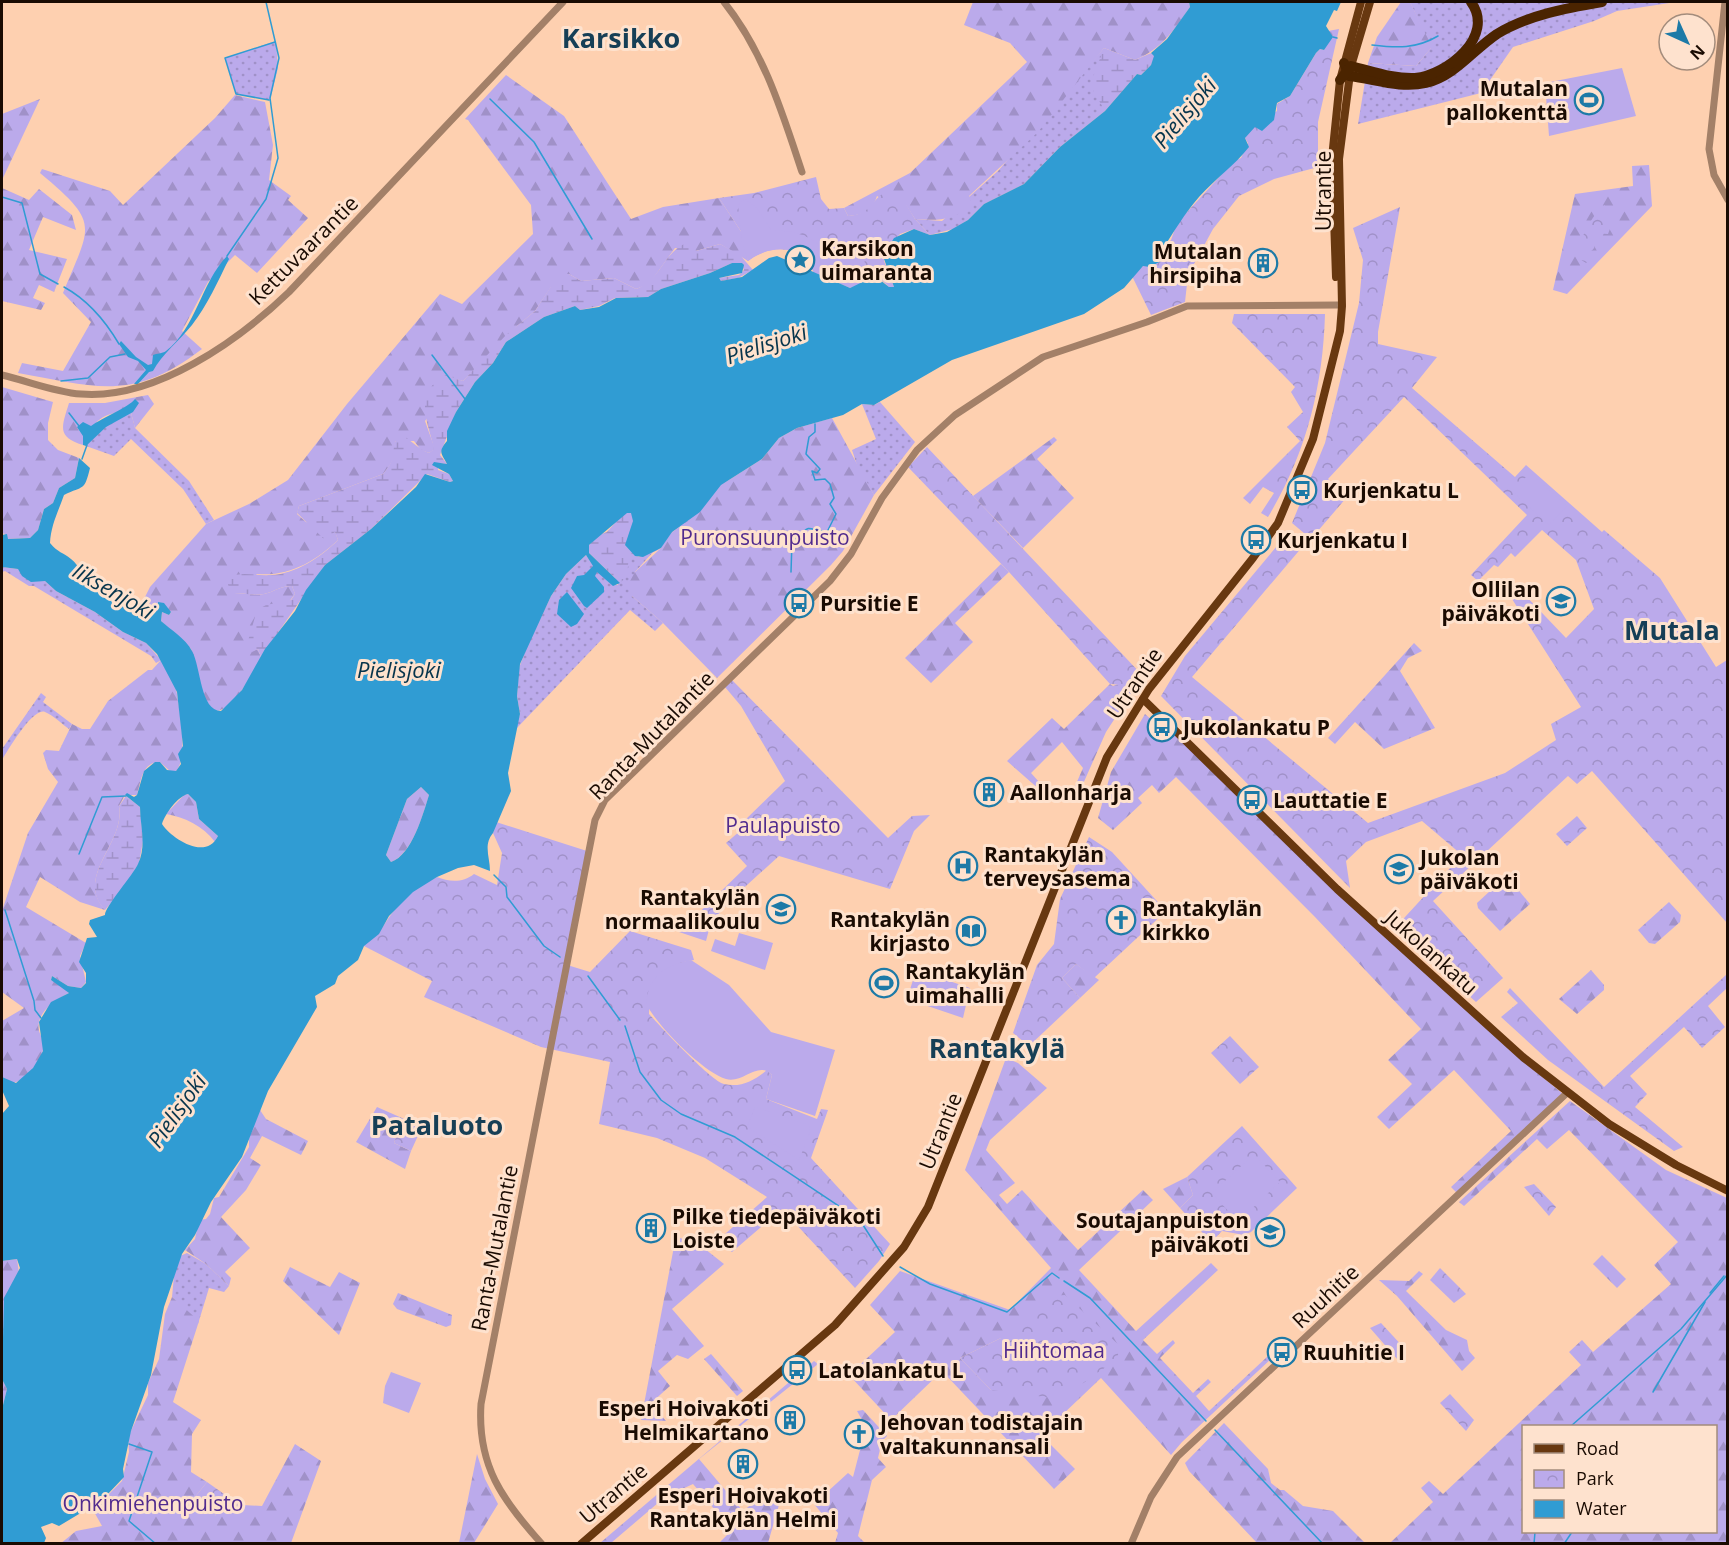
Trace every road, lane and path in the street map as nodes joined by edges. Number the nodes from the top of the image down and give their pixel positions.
1 (563, 2) edge
2 (724, 2) edge
3 (1361, 2) edge
4 (1370, 2) edge
5 (1471, 2) edge
6 (1602, 2) edge
7 (1725, 2) edge
8 (1346, 71) junction
9 (802, 172) dead end
10 (1728, 200) edge
11 (1338, 305) junction
12 (2, 375) edge
13 (1328, 382) junction
14 (1143, 699) junction
15 (1567, 1093) junction
16 (1728, 1191) edge
17 (542, 1544) edge
18 (581, 1544) edge
19 (1131, 1544) edge

1 - 12 street, Kettuvaarantie
2 - 9 street
3 - 8 main road, Utrantie
4 - 8 main road, Utrantie
5 - 8 highway
6 - 8 highway
7 - 10 street
8 - 11 main road, Utrantie
8 - 13 main road, Utrantie
11 - 13 main road, Utrantie
11 - 17 street, Ranta-Mutalantie
13 - 14 main road, Utrantie
14 - 15 main road, Jukolankatu
14 - 18 main road, Utrantie
15 - 16 main road, Jukolankatu
15 - 19 street, Ruuhitie

